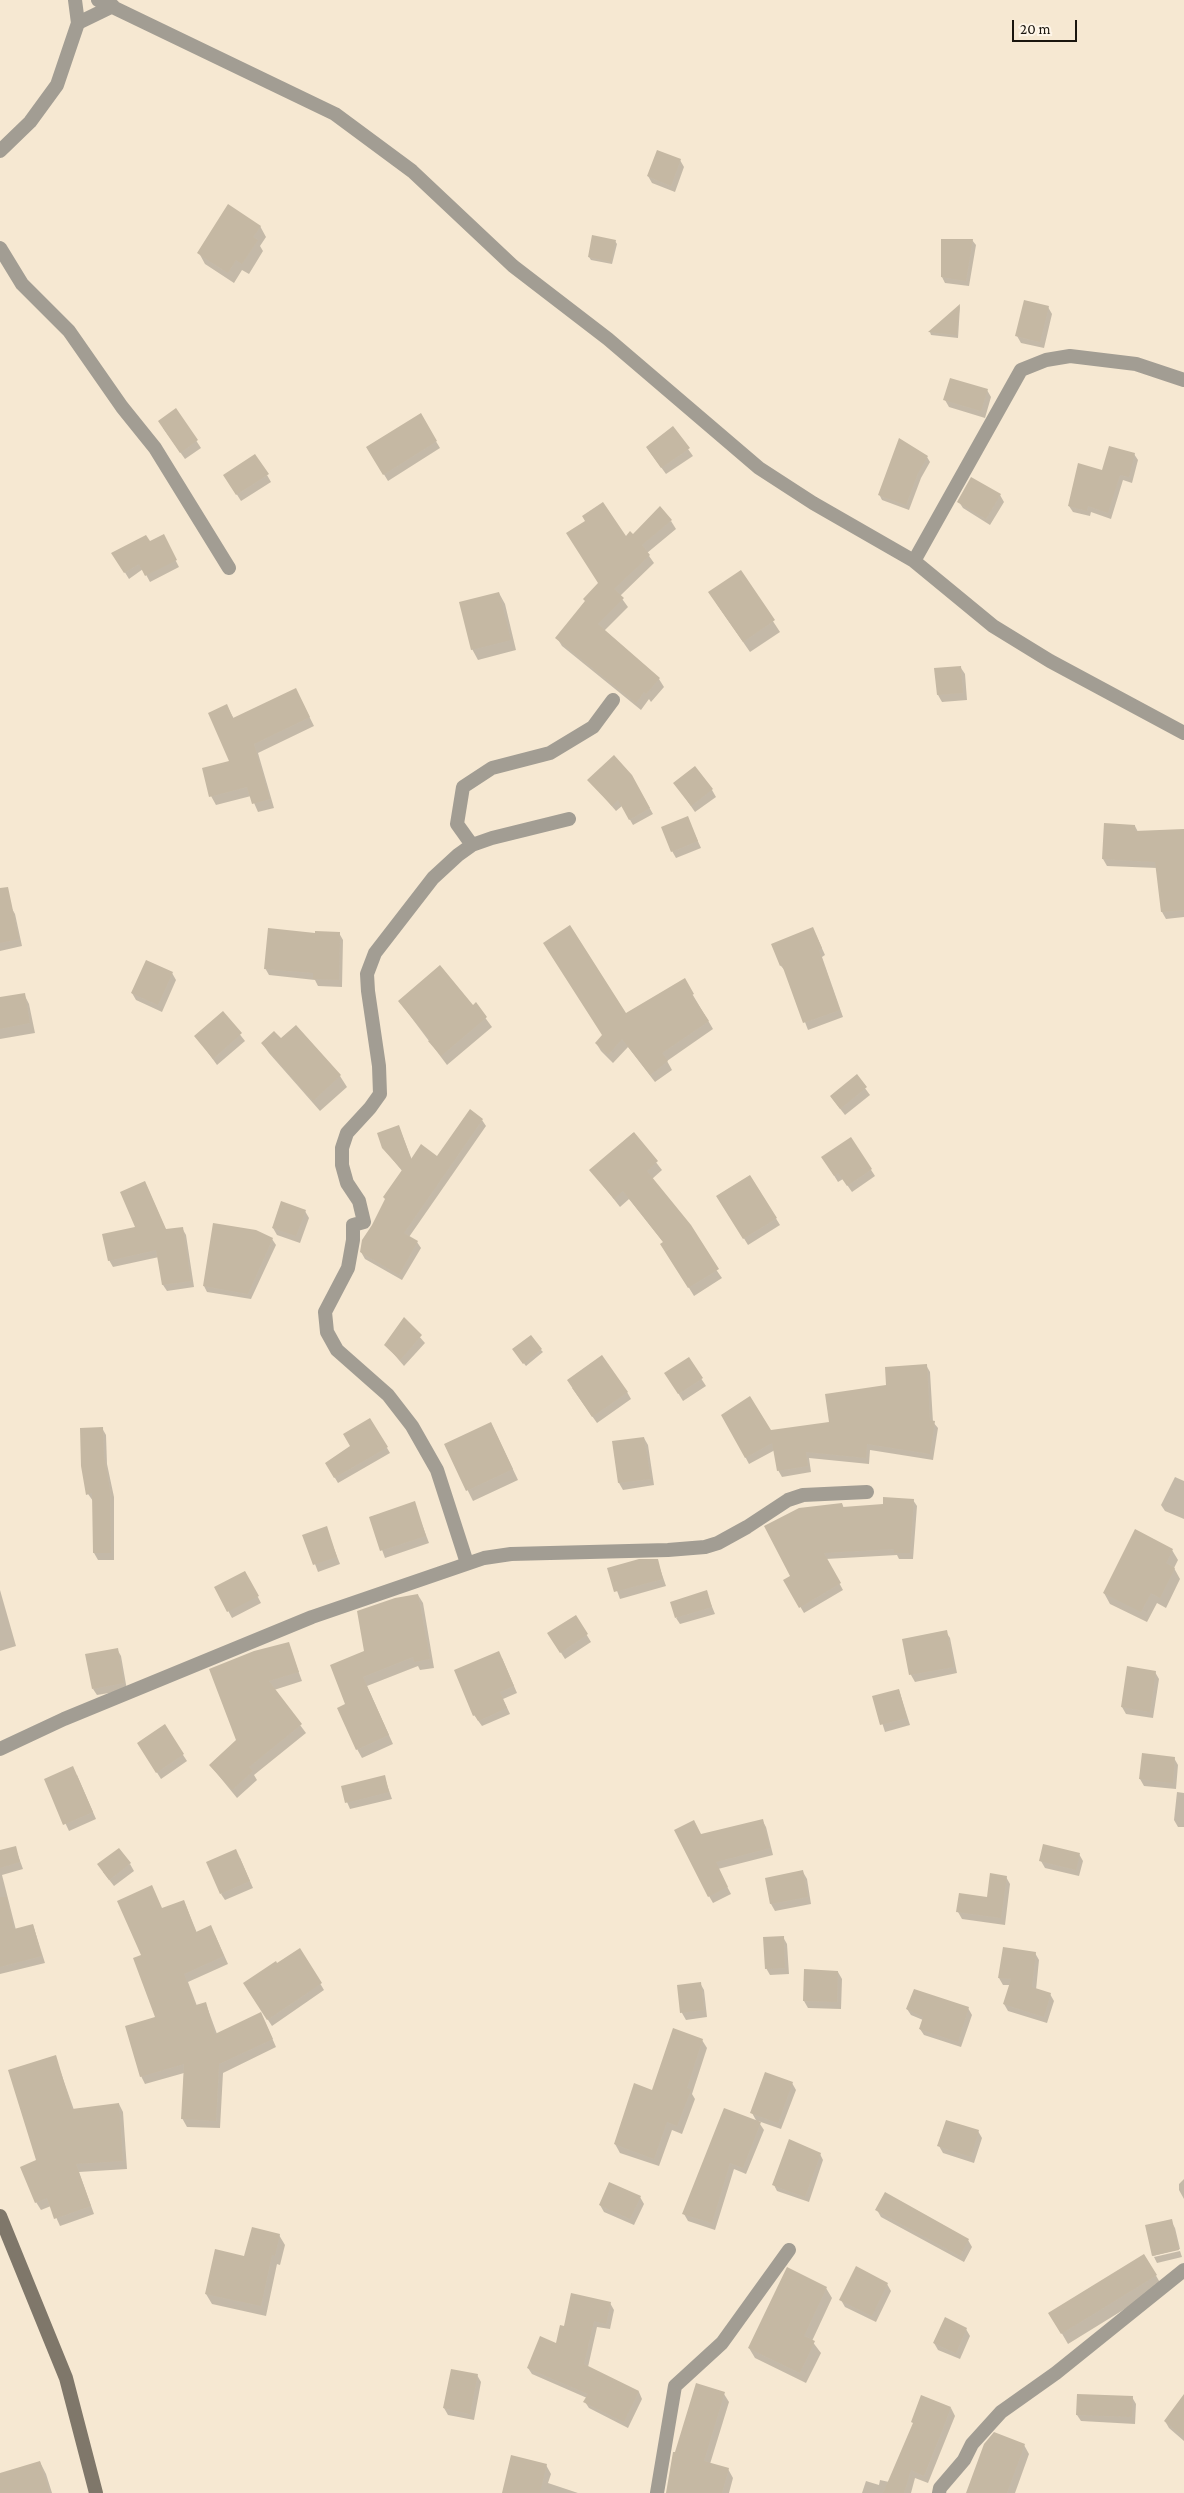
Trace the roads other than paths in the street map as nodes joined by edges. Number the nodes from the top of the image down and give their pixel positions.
1 (75, 0) edge
2 (98, 0) edge
3 (112, 6) junction
4 (78, 22) junction
5 (0, 151) edge
6 (0, 248) edge
7 (1184, 380) edge
8 (914, 561) junction
9 (229, 568) dead end
10 (613, 700) dead end
11 (1184, 733) edge
12 (569, 819) dead end
13 (472, 846) junction
14 (867, 1492) dead end
15 (467, 1563) junction
16 (0, 1749) edge
17 (0, 2216) edge
18 (789, 2250) dead end
19 (1184, 2270) edge
20 (96, 2493) edge
21 (657, 2493) edge
22 (939, 2493) edge

1 - 4 street
2 - 3 street
3 - 4 street
3 - 8 street
4 - 5 street
6 - 9 street
7 - 8 street
8 - 11 street
10 - 13 street
12 - 13 street
13 - 15 street
14 - 15 street
15 - 16 street
17 - 20 main road
18 - 21 street
19 - 22 street

